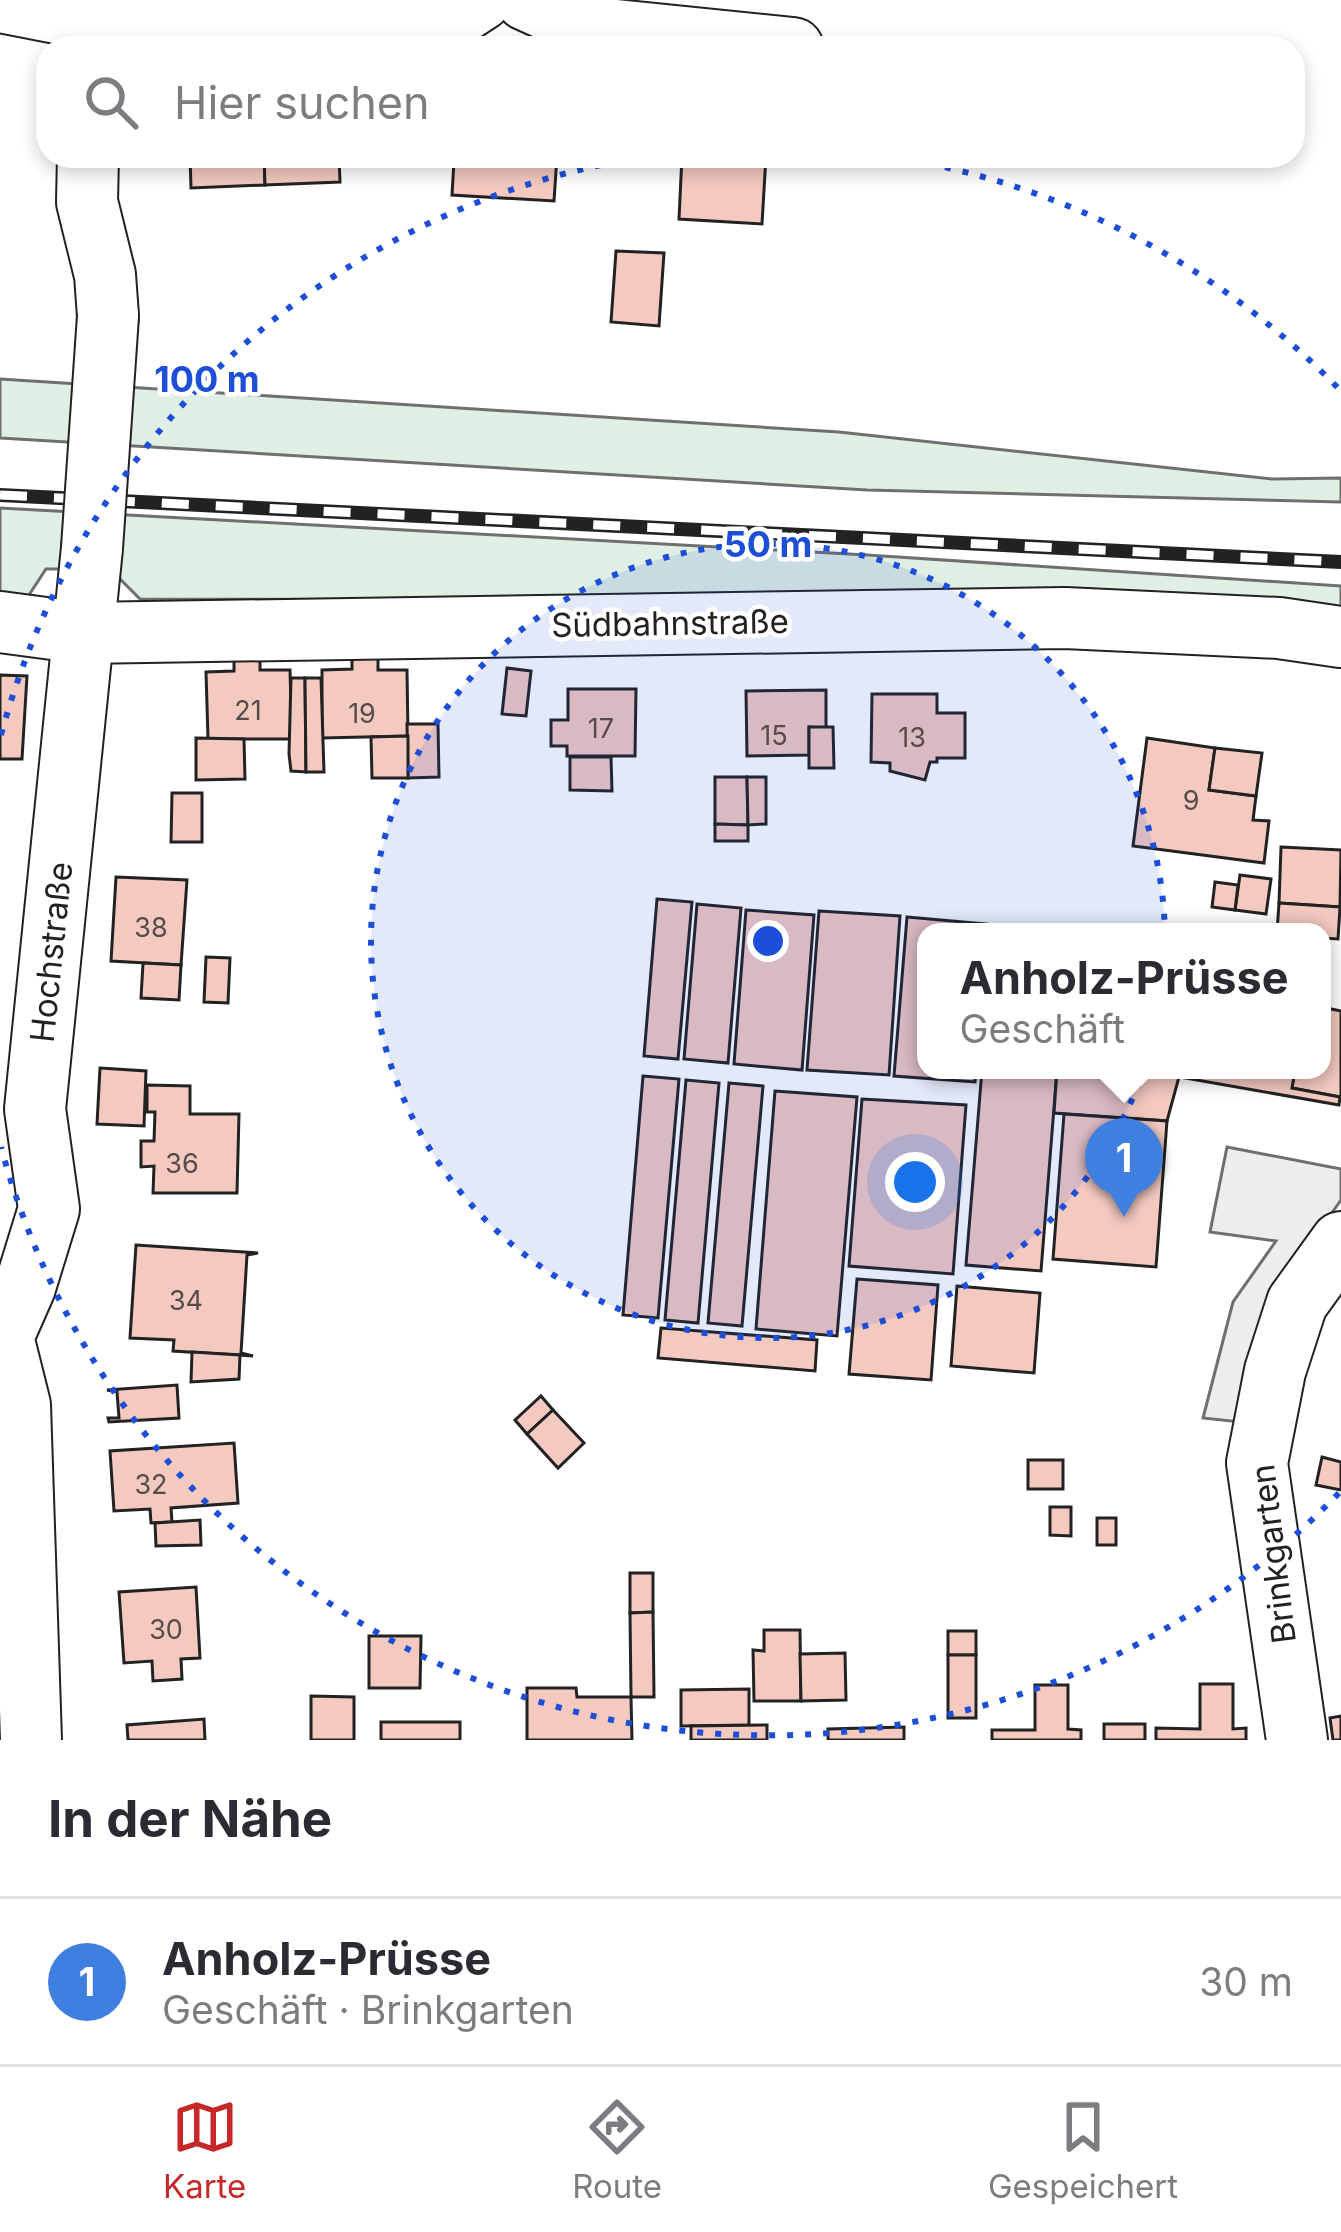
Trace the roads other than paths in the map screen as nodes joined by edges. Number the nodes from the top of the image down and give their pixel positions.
1 (482, 0) edge
2 (526, 0) edge
3 (0, 2) edge
4 (98, 23) edge
5 (675, 36) edge
6 (88, 168) edge
7 (0, 622) edge
8 (83, 634) junction
9 (1341, 637) edge
10 (1341, 1242) edge
11 (1, 1337) edge
12 (31, 1740) edge
13 (1297, 1740) edge

1 - 4 street
2 - 5 street
3 - 4 street
6 - 8 street, Hochstraße, bridge
7 - 8 street, Südbahnstraße
8 - 9 street, Südbahnstraße
8 - 11 street, Hochstraße
10 - 13 street, Brinkgarten
11 - 12 street, Hochstraße

